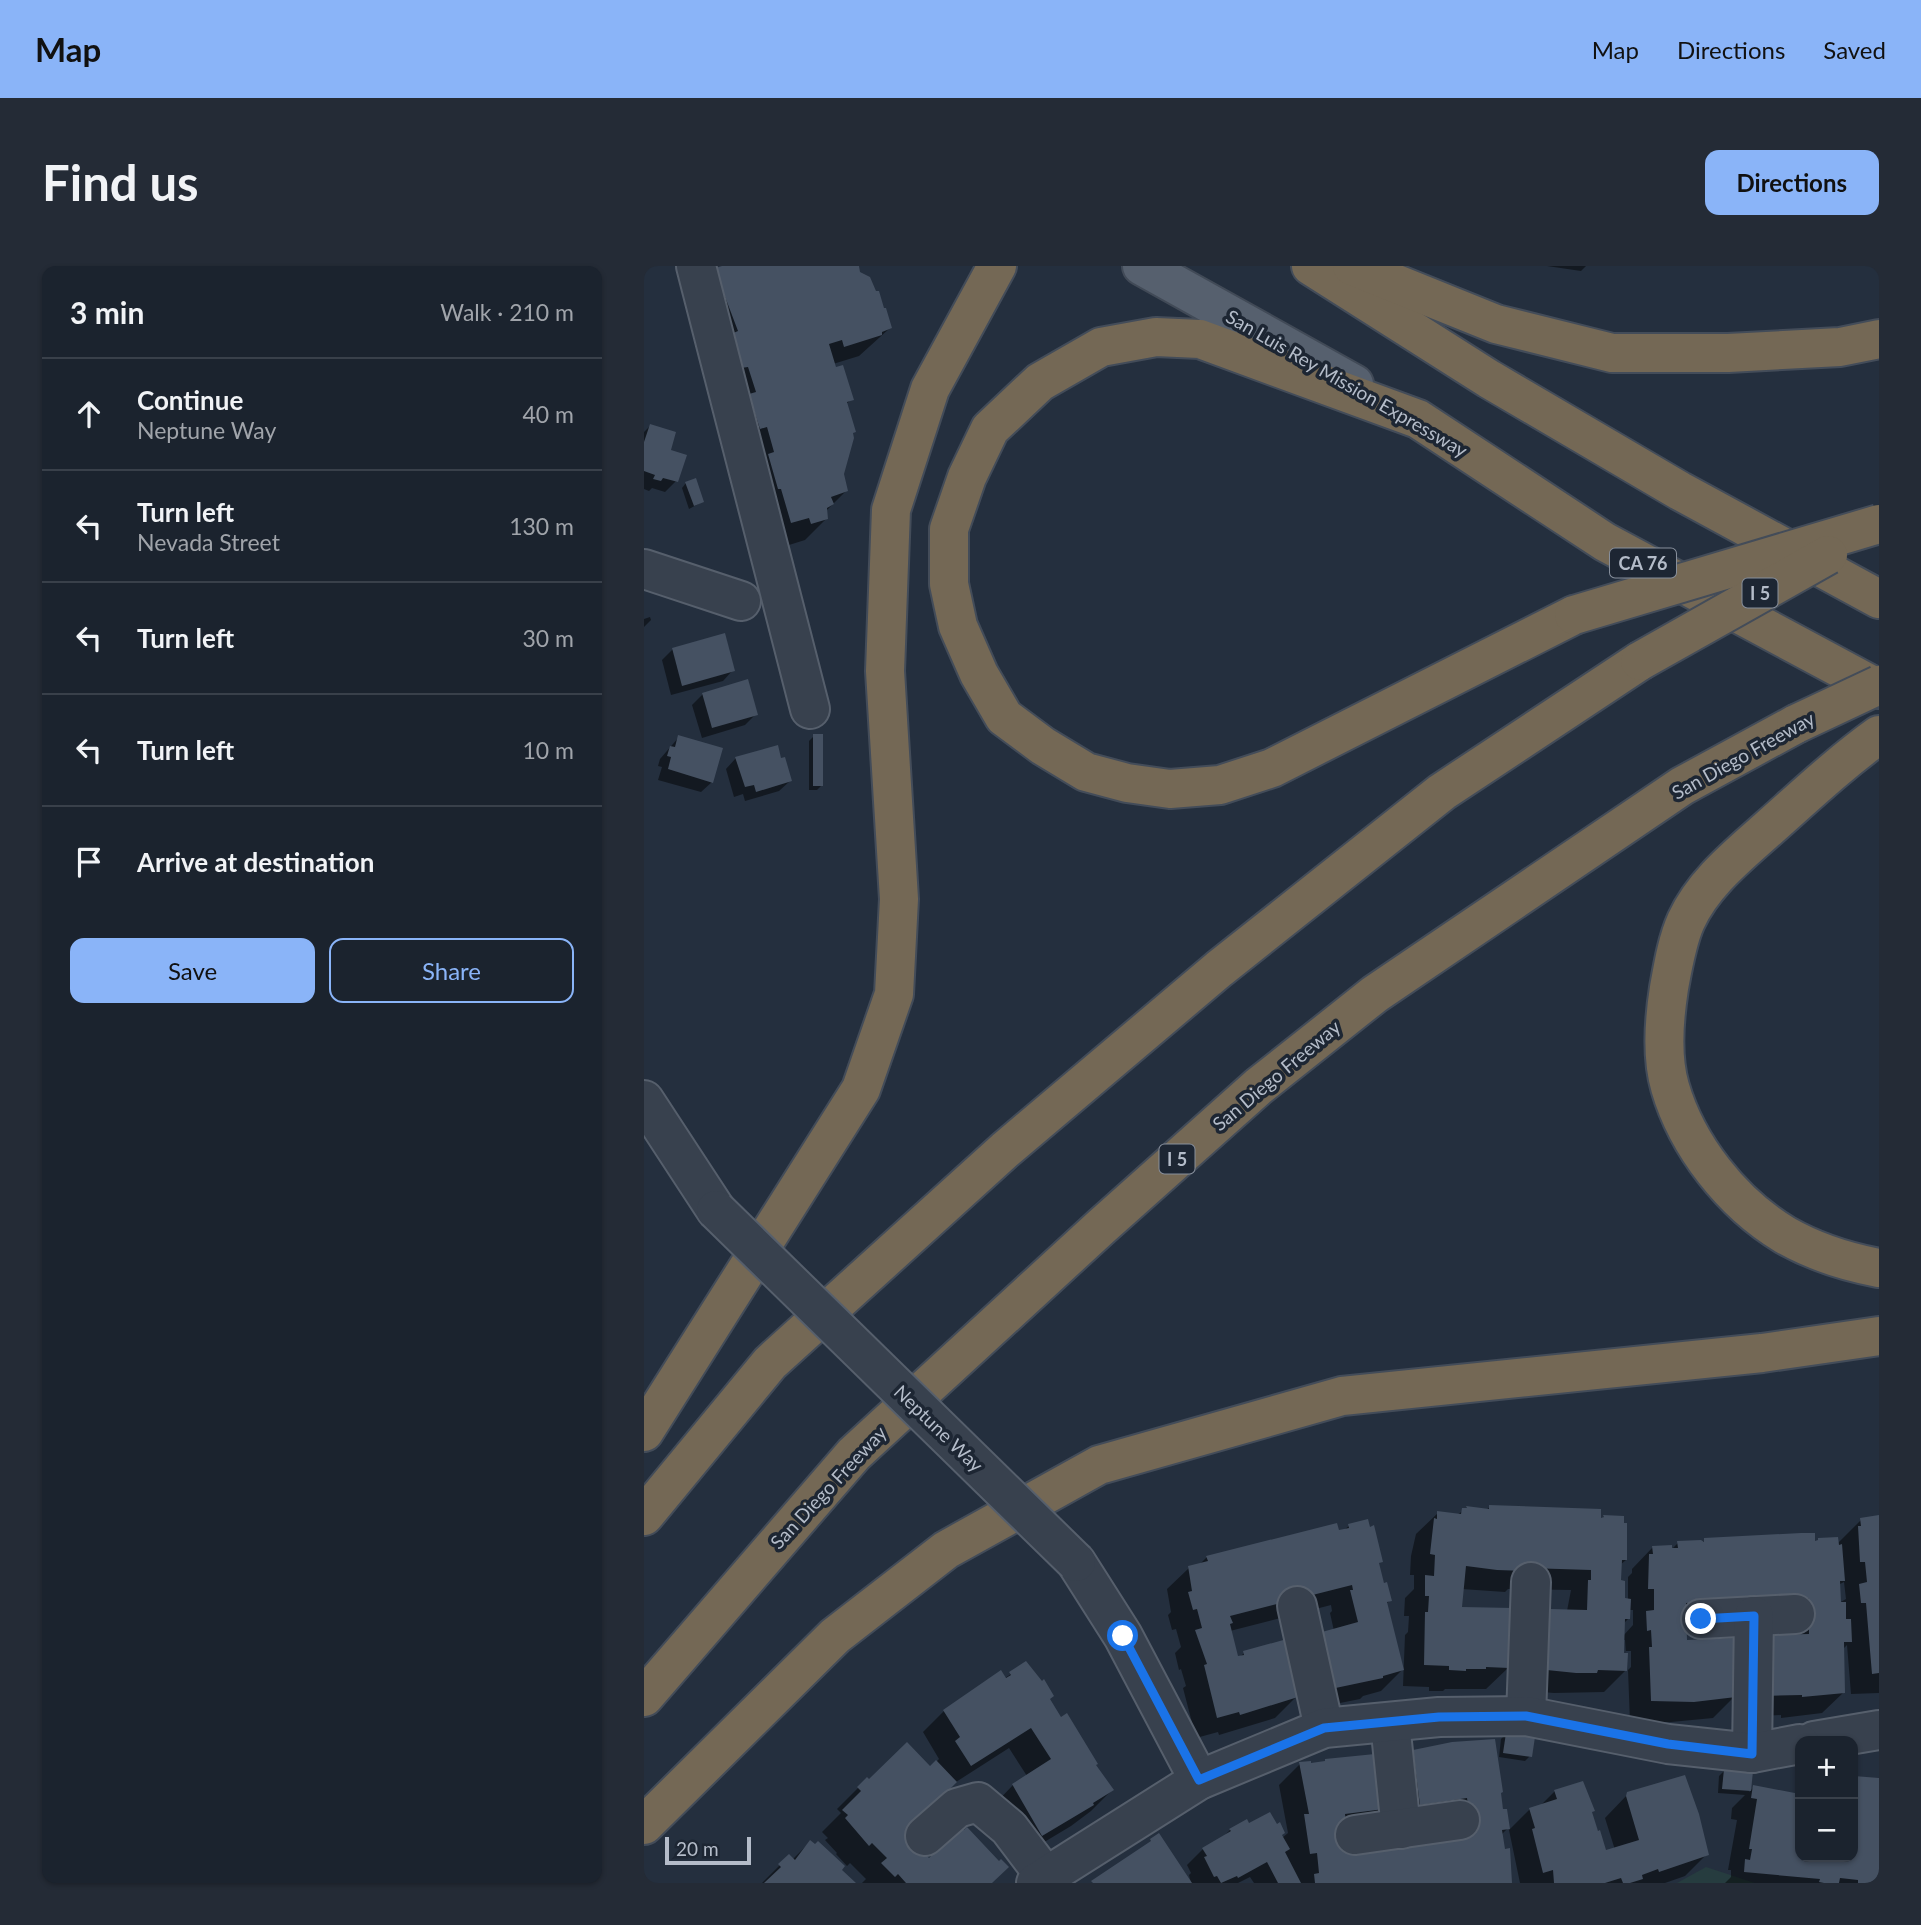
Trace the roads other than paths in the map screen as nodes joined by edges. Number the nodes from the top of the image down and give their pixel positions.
1 (696, 266) edge
2 (997, 266) edge
3 (1142, 266) edge
4 (1311, 266) edge
5 (1352, 266) edge
6 (1879, 339) edge
7 (1418, 419) junction
8 (1879, 525) edge
9 (644, 569) edge
10 (1879, 599) edge
11 (741, 601) dead end
12 (1879, 687) edge
13 (810, 709) dead end
14 (1879, 735) edge
15 (644, 1100) edge
16 (1879, 1268) edge
17 (1879, 1336) edge
18 (1879, 1343) edge
19 (1774, 1352) junction
20 (644, 1432) edge
21 (644, 1516) edge
22 (1531, 1583) dead end
23 (1297, 1606) dead end
24 (1796, 1614) dead end
25 (1754, 1616) junction
26 (1701, 1619) dead end
27 (644, 1697) edge
28 (1526, 1716) junction
29 (1390, 1723) junction
30 (1324, 1728) junction
31 (1879, 1730) edge
32 (1850, 1736) edge
33 (1795, 1745) edge
34 (1752, 1754) junction
35 (1199, 1780) junction
36 (1460, 1820) dead end
37 (644, 1825) edge
38 (1401, 1829) junction
39 (1355, 1835) dead end
40 (925, 1836) dead end
41 (1055, 1877) edge

1 - 13 street
2 - 20 highway
3 - 7 main road, San Luis Rey Mission Expressway / CA 76
4 - 10 highway
5 - 6 highway
7 - 8 highway, bridge
7 - 12 highway, San Luis Rey Mission Expressway / CA 76
8 - 21 highway, I 5, bridge
9 - 11 street
12 - 27 highway, San Diego Freeway / I 5, bridge
14 - 16 highway
15 - 35 street, Neptune Way, bridge
17 - 19 highway
18 - 19 highway
19 - 37 highway
22 - 28 street
23 - 30 street
24 - 25 street
25 - 26 street
25 - 34 street
28 - 29 street
28 - 34 street
29 - 30 street
29 - 38 street
30 - 35 street
31 - 32 street
33 - 34 street
35 - 41 street
36 - 38 street
38 - 39 street
40 - 41 street

